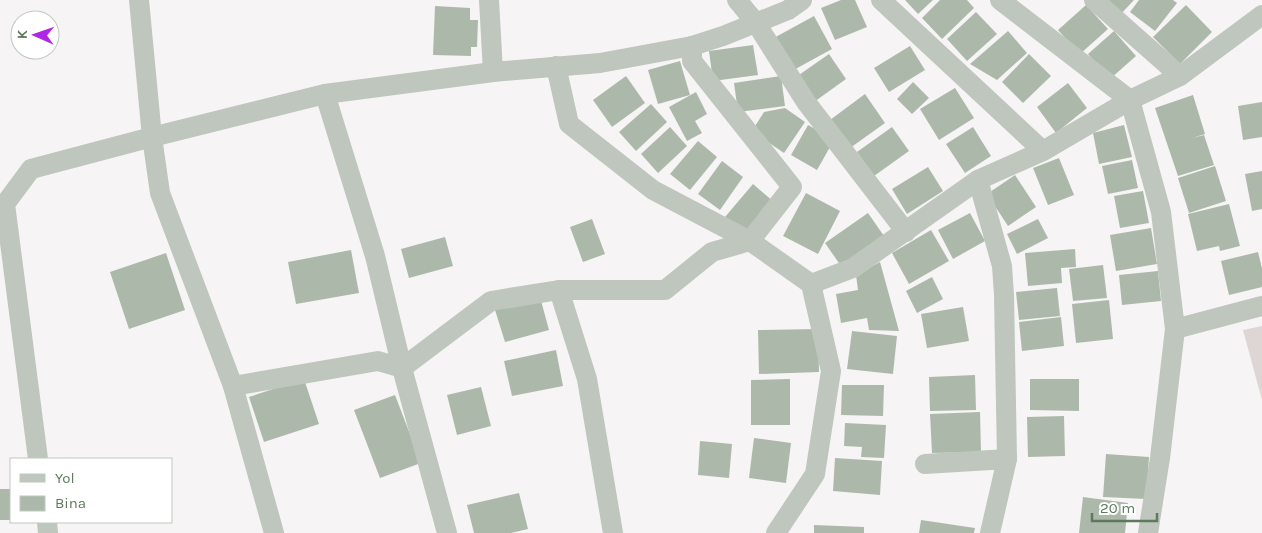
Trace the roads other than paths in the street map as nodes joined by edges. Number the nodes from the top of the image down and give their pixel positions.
1 (139, 0) edge
2 (489, 0) edge
3 (737, 0) edge
4 (802, 0) edge
5 (881, 0) edge
6 (1000, 0) edge
7 (1094, 0) edge
8 (1262, 15) edge
9 (756, 23) junction
10 (692, 46) junction
11 (556, 66) junction
12 (494, 72) junction
13 (1180, 76) junction
14 (325, 94) junction
15 (1130, 100) junction
16 (152, 137) junction
17 (1043, 151) junction
18 (978, 180) junction
19 (906, 232) junction
20 (750, 241) junction
21 (812, 284) junction
22 (559, 290) junction
23 (1262, 306) edge
24 (1175, 329) junction
25 (402, 368) junction
26 (233, 386) junction
27 (38, 458) edge
28 (1007, 459) junction
29 (925, 464) dead end
30 (274, 533) edge
31 (447, 533) edge
32 (613, 533) edge
33 (776, 533) edge
34 (990, 533) edge
35 (1148, 533) edge

1 - 16 street
2 - 12 street
3 - 9 street
4 - 9 street
5 - 17 street
6 - 15 street
7 - 13 street
8 - 13 street
9 - 10 street
9 - 19 street
10 - 11 street
10 - 20 street
11 - 12 street
11 - 20 street
12 - 14 street
13 - 15 street
14 - 16 street
14 - 25 street
15 - 17 street
15 - 24 street
16 - 26 street
16 - 27 street
17 - 18 street
18 - 19 street
18 - 28 street
19 - 21 street
20 - 21 street
20 - 22 street
21 - 33 street
22 - 25 street
22 - 32 street
23 - 24 street
24 - 35 street
25 - 26 street
25 - 31 street
26 - 30 street
28 - 29 street
28 - 34 street

